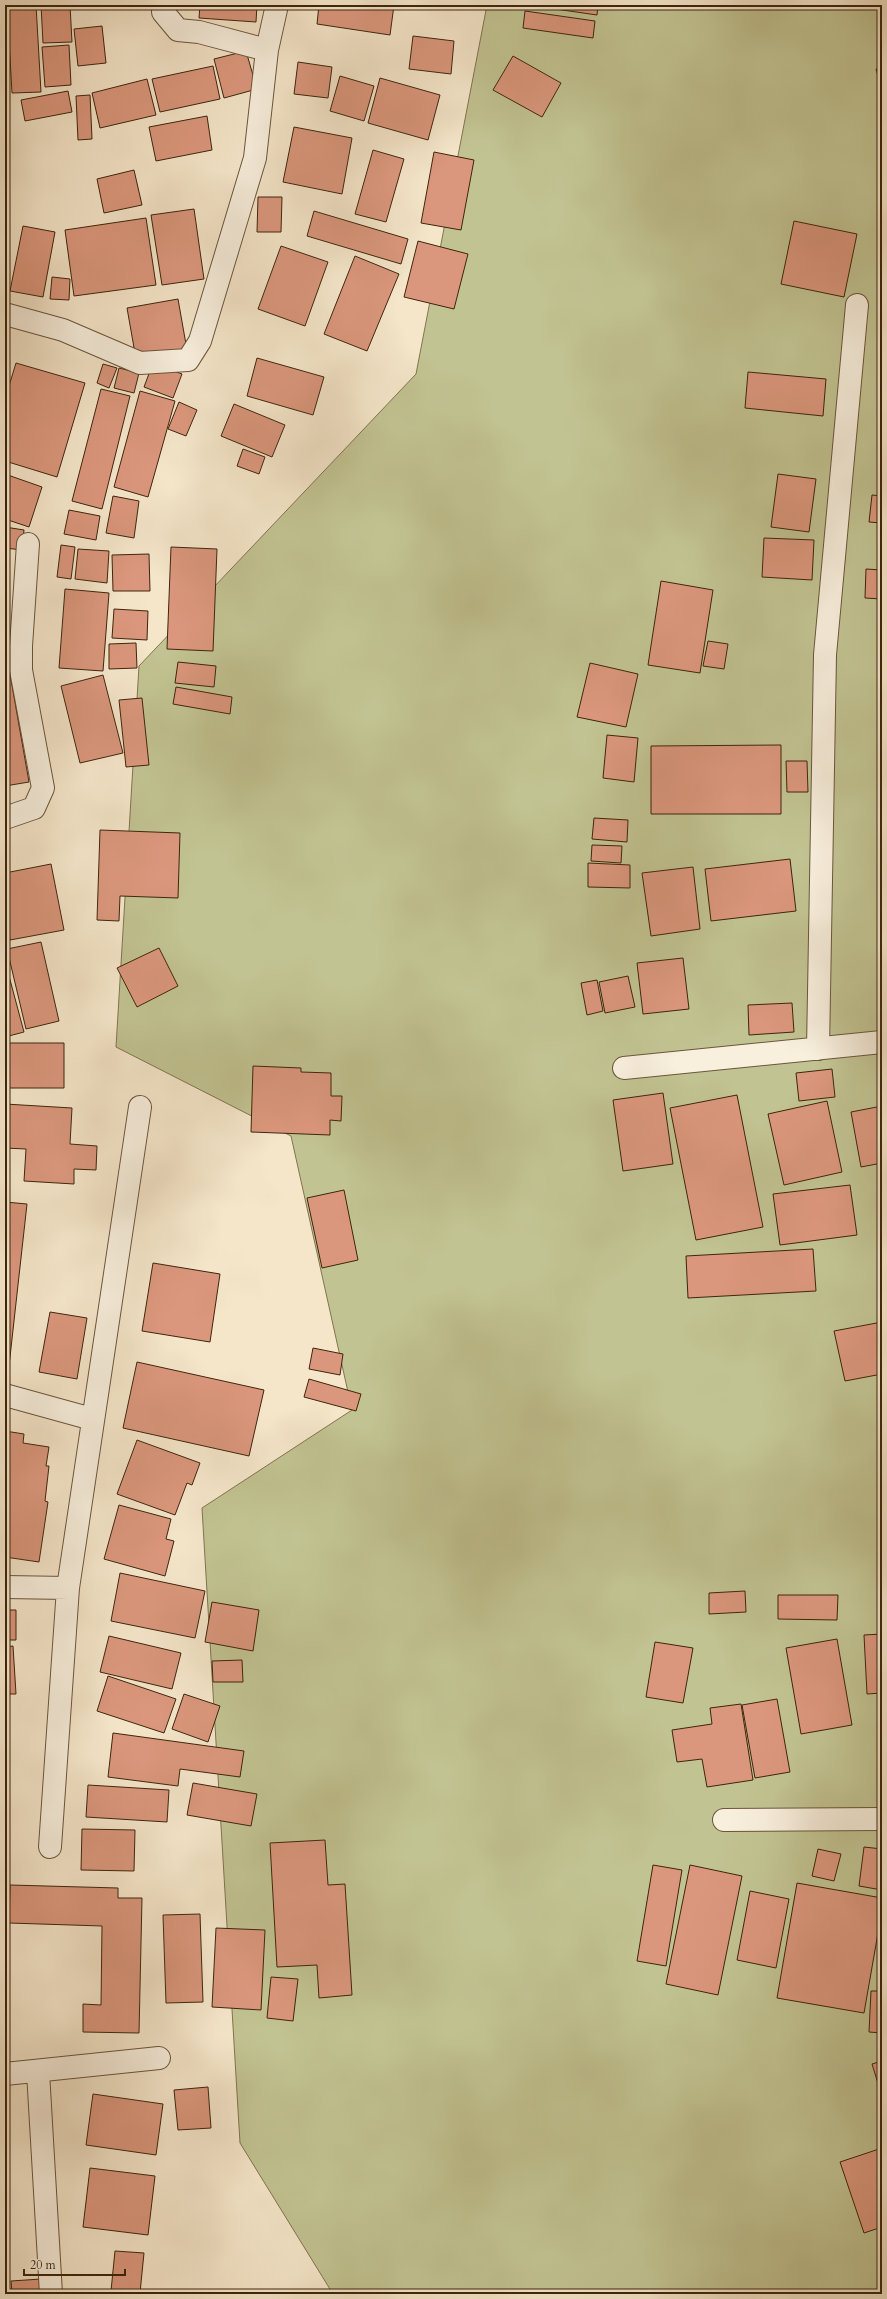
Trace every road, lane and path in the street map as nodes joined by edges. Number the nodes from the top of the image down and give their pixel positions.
1 (164, 5) edge
2 (277, 5) edge
3 (267, 50) junction
4 (857, 305) dead end
5 (5, 314) edge
6 (28, 544) dead end
7 (5, 818) edge
8 (882, 1042) edge
9 (818, 1049) junction
10 (624, 1068) dead end
11 (140, 1107) dead end
12 (5, 1395) edge
13 (92, 1419) junction
14 (5, 1587) edge
15 (68, 1588) junction
16 (882, 1819) edge
17 (724, 1820) dead end
18 (50, 1847) dead end
19 (159, 2058) dead end
20 (38, 2072) junction
21 (5, 2074) edge
22 (51, 2294) edge

1 - 3 street
2 - 3 street
3 - 5 street
4 - 9 street
6 - 7 street
8 - 9 street
9 - 10 street
11 - 13 street
12 - 13 street
13 - 15 street
14 - 15 street
15 - 18 street
16 - 17 street
19 - 20 street
20 - 21 street
20 - 22 street

